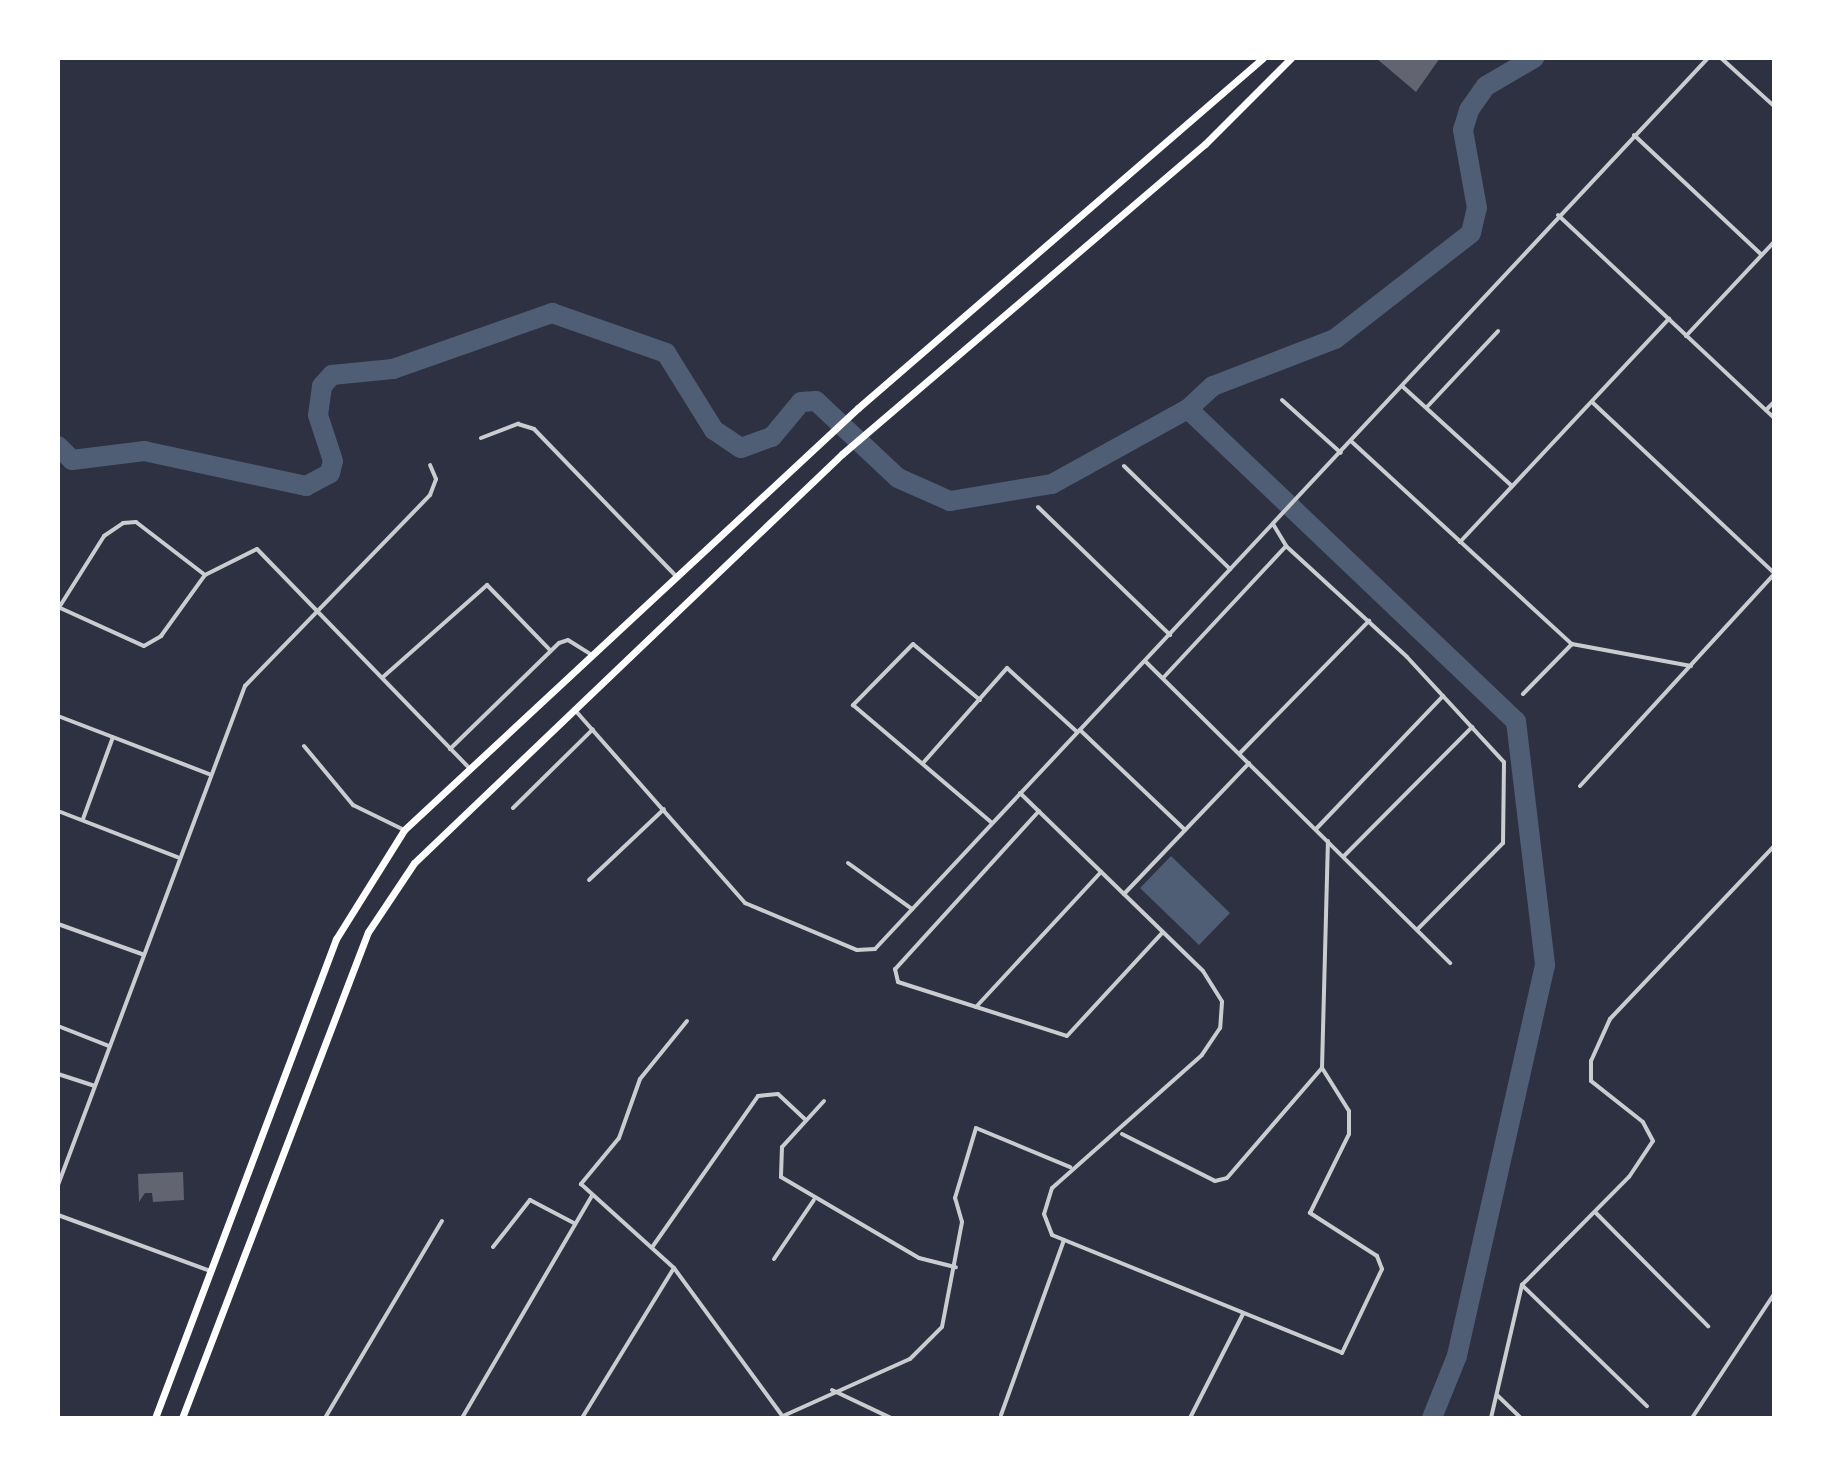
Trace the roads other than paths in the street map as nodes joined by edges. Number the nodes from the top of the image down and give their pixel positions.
1 (1291, 58) edge
2 (1708, 58) edge
3 (1721, 58) edge
4 (1259, 60) edge
5 (1774, 106) edge
6 (1634, 135) junction
7 (1558, 215) junction
8 (1774, 242) edge
9 (1762, 255) junction
10 (1669, 319) junction
11 (1498, 331) dead end
12 (1686, 336) junction
13 (1402, 386) junction
14 (1282, 400) dead end
15 (1591, 402) junction
16 (1774, 402) edge
17 (1427, 407) junction
18 (1766, 410) junction
19 (1774, 418) edge
20 (481, 438) dead end
21 (1352, 442) junction
22 (1341, 453) junction
23 (430, 465) dead end
24 (1124, 466) dead end
25 (1512, 486) junction
26 (1038, 507) dead end
27 (1273, 524) junction
28 (1460, 542) junction
29 (1286, 546) junction
30 (1230, 569) junction
31 (1774, 574) edge
32 (205, 575) junction
33 (676, 576) junction
34 (59, 607) edge
35 (316, 607) junction
36 (1369, 621) junction
37 (1170, 635) junction
38 (1572, 644) junction
39 (550, 650) junction
40 (592, 655) junction
41 (1146, 662) junction
42 (1691, 666) junction
43 (383, 677) junction
44 (1163, 678) junction
45 (1523, 694) dead end
46 (1443, 696) junction
47 (980, 700) junction
48 (572, 707) junction
49 (58, 716) edge
50 (1472, 727) junction
51 (593, 729) junction
52 (1078, 731) junction
53 (113, 737) junction
54 (304, 746) dead end
55 (450, 749) junction
56 (1240, 753) junction
57 (923, 763) junction
58 (1249, 763) junction
59 (469, 768) junction
60 (210, 774) junction
61 (1580, 786) dead end
62 (1020, 793) junction
63 (513, 808) dead end
64 (664, 809) junction
65 (58, 811) edge
66 (1039, 811) junction
67 (83, 819) junction
68 (992, 823) junction
69 (1316, 829) junction
70 (404, 830) junction
71 (1185, 830) junction
72 (1328, 841) junction
73 (1774, 846) edge
74 (177, 857) junction
75 (1343, 857) junction
76 (848, 863) dead end
77 (1101, 872) junction
78 (589, 880) dead end
79 (1124, 894) junction
80 (912, 909) junction
81 (58, 924) edge
82 (1417, 930) junction
83 (1162, 932) junction
84 (142, 954) junction
85 (1450, 963) dead end
86 (976, 1007) junction
87 (687, 1021) dead end
88 (58, 1026) edge
89 (109, 1046) junction
90 (1322, 1068) junction
91 (58, 1074) edge
92 (94, 1086) junction
93 (824, 1101) dead end
94 (806, 1120) junction
95 (1121, 1134) junction
96 (1070, 1167) junction
97 (58, 1185) edge
98 (591, 1197) junction
99 (814, 1200) junction
100 (1595, 1212) junction
101 (58, 1215) edge
102 (442, 1221) dead end
103 (574, 1223) junction
104 (1064, 1240) junction
105 (653, 1246) junction
106 (493, 1247) dead end
107 (774, 1259) dead end
108 (956, 1267) junction
109 (674, 1268) junction
110 (213, 1272) junction
111 (1522, 1285) junction
112 (1774, 1294) edge
113 (1243, 1314) junction
114 (1708, 1326) dead end
115 (832, 1390) junction
116 (1496, 1394) junction
117 (1647, 1406) dead end
118 (1001, 1415) dead end
119 (782, 1417) edge
120 (155, 1418) edge
121 (182, 1418) edge
122 (325, 1418) edge
123 (462, 1418) edge
124 (582, 1418) edge
125 (891, 1418) edge
126 (1190, 1418) edge
127 (1491, 1418) edge
128 (1521, 1418) edge
129 (1692, 1418) edge

1 - 48 main road
2 - 6 street
3 - 5 street
4 - 33 main road
6 - 7 street
6 - 9 street
7 - 10 street
7 - 13 street
8 - 9 street
9 - 12 street
10 - 12 street
10 - 15 street
11 - 17 street
12 - 18 street
13 - 17 street
13 - 21 street
14 - 22 street
15 - 25 street
15 - 31 street
16 - 18 street
17 - 25 street
18 - 19 street
20 - 33 street
21 - 22 street
21 - 28 street
22 - 27 street
23 - 35 street
24 - 30 street
25 - 28 street
26 - 37 street
27 - 29 street
27 - 30 street
28 - 38 street
29 - 36 street
29 - 44 street
30 - 37 street
31 - 42 street
32 - 34 street
32 - 34 street
32 - 35 street
33 - 40 main road
35 - 43 street
35 - 60 street
36 - 46 street
36 - 56 street
37 - 41 street
38 - 42 street
38 - 45 street
39 - 40 street
39 - 43 street
39 - 55 street
40 - 59 main road
41 - 44 street
41 - 52 street
42 - 61 street
43 - 55 street
44 - 56 street
46 - 50 street
46 - 69 street
47 - 52 street
47 - 57 street
47 - 57 street
48 - 51 street
48 - 121 main road
49 - 53 street
50 - 75 street
50 - 82 street
51 - 63 street
51 - 64 street
52 - 62 street
52 - 71 street
53 - 60 street
53 - 67 street
54 - 70 street
55 - 59 street
56 - 58 street
57 - 68 street
58 - 69 street
58 - 71 street
59 - 70 main road
60 - 74 street
62 - 66 street
62 - 68 street
64 - 78 street
64 - 80 street
65 - 67 street
66 - 77 street
66 - 86 street
67 - 74 street
68 - 80 street
69 - 72 street
70 - 110 main road
71 - 79 street
72 - 75 street
72 - 90 street
73 - 100 street
74 - 84 street
75 - 82 street
76 - 80 street
77 - 79 street
77 - 86 street
79 - 83 street
81 - 84 street
82 - 85 street
83 - 86 street
83 - 95 street
84 - 89 street
87 - 98 street
88 - 89 street
89 - 92 street
90 - 95 street
90 - 113 street
91 - 92 street
92 - 97 street
93 - 94 street
94 - 99 street
94 - 105 street
95 - 96 street
96 - 104 street
96 - 108 street
98 - 103 street
98 - 105 street
99 - 107 street
99 - 108 street
100 - 111 street
100 - 114 street
101 - 110 street
102 - 122 street
103 - 106 street
103 - 123 street
104 - 113 street
104 - 118 street
105 - 109 street
108 - 115 street
109 - 119 street
109 - 124 street
110 - 120 main road
111 - 116 street
111 - 117 street
112 - 129 street
113 - 126 street
115 - 119 street
115 - 125 street
116 - 127 street
116 - 128 street

